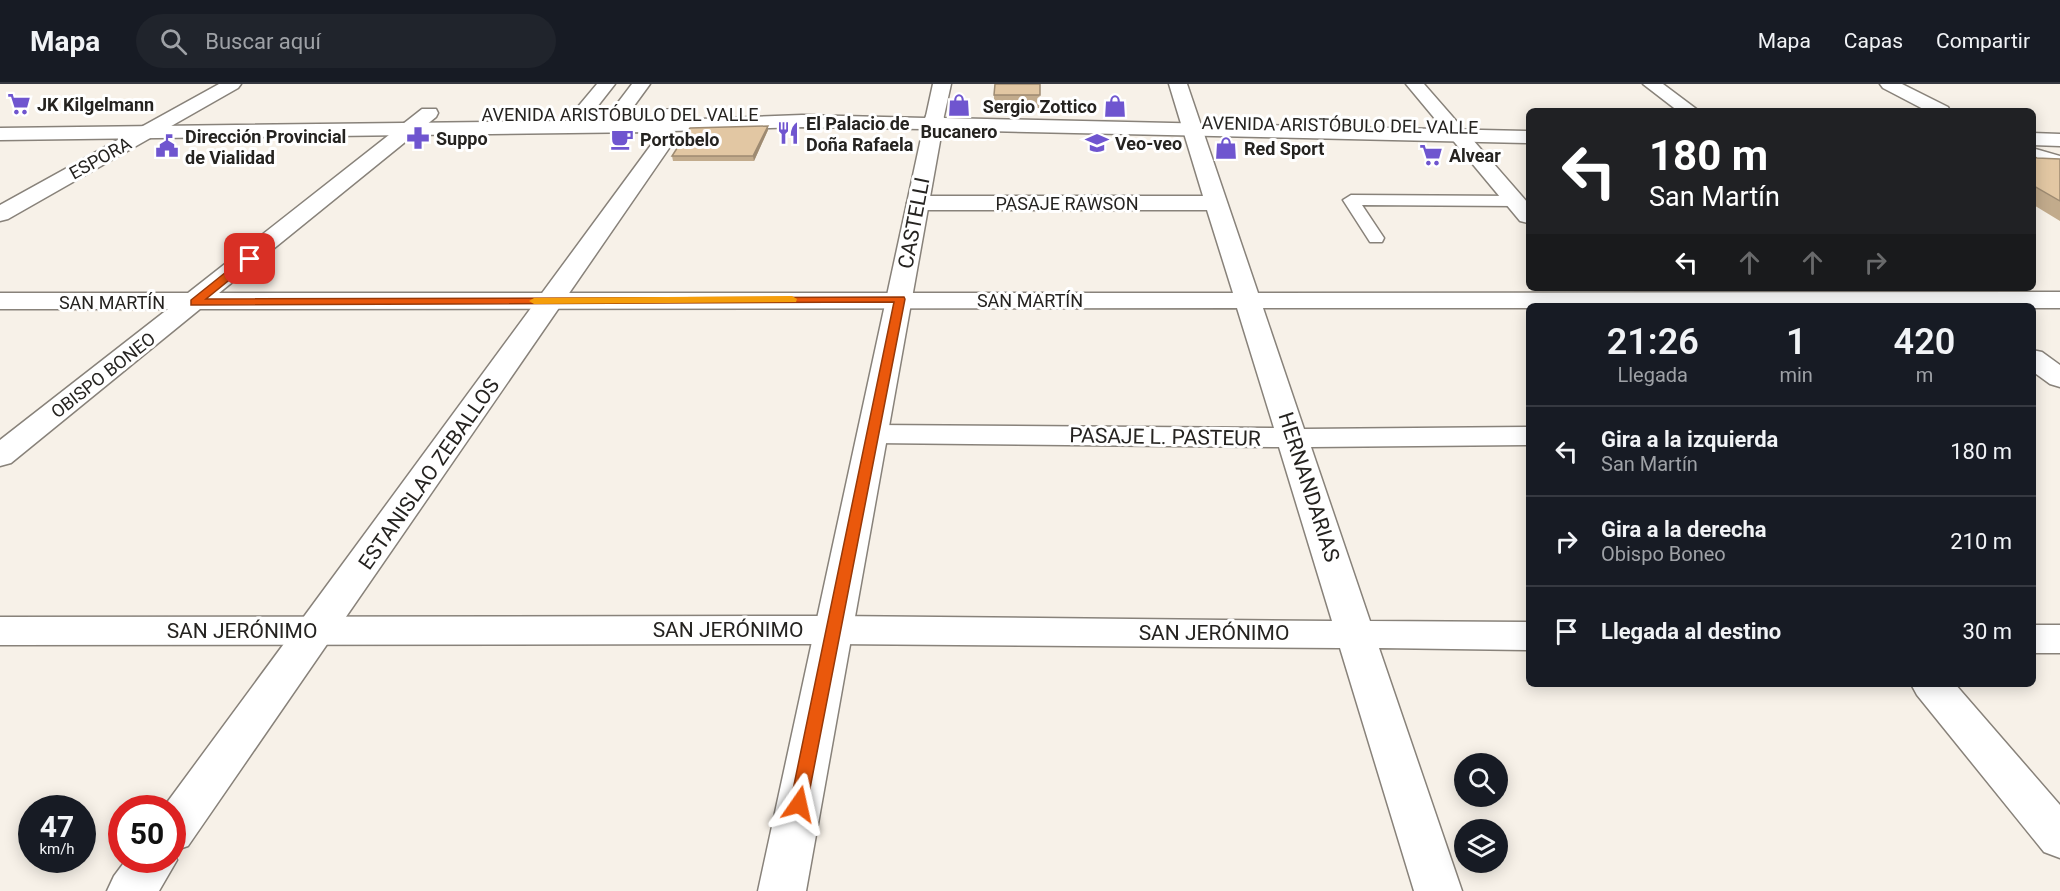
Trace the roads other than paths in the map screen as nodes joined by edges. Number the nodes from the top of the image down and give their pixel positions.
1 (232, 84) edge
2 (606, 84) edge
3 (641, 84) edge
4 (942, 84) edge
5 (1178, 84) edge
6 (1415, 84) edge
7 (1652, 84) edge
8 (1889, 84) edge
9 (1686, 108) edge
10 (1935, 108) edge
11 (179, 115) junction
12 (0, 118) edge
13 (615, 119) junction
14 (934, 119) junction
15 (421, 120) junction
16 (577, 120) junction
17 (664, 120) junction
18 (1190, 125) junction
19 (1526, 130) edge
20 (148, 131) junction
21 (1457, 132) junction
22 (0, 134) edge
23 (1526, 137) edge
24 (2036, 139) edge
25 (2060, 140) edge
26 (2036, 147) edge
27 (2060, 147) edge
28 (2036, 155) edge
29 (2060, 163) edge
30 (918, 203) junction
31 (1216, 203) junction
32 (1522, 208) edge
33 (0, 214) edge
34 (1376, 238) dead end
35 (1599, 298) edge
36 (1949, 298) edge
37 (900, 299) junction
38 (2060, 300) edge
39 (0, 301) edge
40 (552, 301) junction
41 (1247, 301) junction
42 (195, 302) junction
43 (2036, 361) edge
44 (2060, 378) edge
45 (874, 434) junction
46 (1526, 436) edge
47 (1293, 438) junction
48 (0, 456) edge
49 (317, 630) junction
50 (833, 630) junction
51 (0, 631) edge
52 (1356, 634) junction
53 (1526, 636) edge
54 (2036, 639) edge
55 (2060, 639) edge
56 (1934, 687) edge
57 (186, 812) edge
58 (2060, 838) edge
59 (144, 873) edge
60 (131, 891) edge
61 (782, 891) edge
62 (1437, 891) edge

1 - 11 street, ESPORA
2 - 16 street
3 - 13 street
4 - 14 street, CASTELLI
5 - 18 street, HERNANDARIAS
6 - 21 street
7 - 9 street
8 - 10 street
11 - 12 street, AVENIDA ARISTÓBULO DEL VALLE
11 - 15 street, AVENIDA ARISTÓBULO DEL VALLE
11 - 20 street, ESPORA
13 - 16 street, AVENIDA ARISTÓBULO DEL VALLE
13 - 17 street, AVENIDA ARISTÓBULO DEL VALLE
14 - 17 street, AVENIDA ARISTÓBULO DEL VALLE
14 - 18 street, AVENIDA ARISTÓBULO DEL VALLE
14 - 30 street, CASTELLI
15 - 16 street, AVENIDA ARISTÓBULO DEL VALLE
15 - 20 street, AVENIDA ARISTÓBULO DEL VALLE
15 - 42 street, OBISPO BONEO
17 - 40 street, ESTANISLAO ZEBALLOS
18 - 21 street, AVENIDA ARISTÓBULO DEL VALLE
18 - 31 street, HERNANDARIAS
19 - 21 street, AVENIDA ARISTÓBULO DEL VALLE
20 - 22 street, AVENIDA ARISTÓBULO DEL VALLE
20 - 33 street, ESPORA
21 - 23 street, AVENIDA ARISTÓBULO DEL VALLE
21 - 32 street
24 - 25 street
26 - 27 street
28 - 29 street
30 - 31 street, PASAJE RAWSON
30 - 37 street, CASTELLI
31 - 41 street, HERNANDARIAS
32 - 34 street
35 - 36 street, SAN MARTÍN
35 - 41 street, SAN MARTÍN
36 - 38 street, SAN MARTÍN
37 - 40 street, SAN MARTÍN
37 - 41 street, SAN MARTÍN
37 - 45 street, CASTELLI
39 - 42 street, SAN MARTÍN
40 - 42 street, SAN MARTÍN
40 - 49 street, ESTANISLAO ZEBALLOS
41 - 47 street, HERNANDARIAS
42 - 48 street, OBISPO BONEO
43 - 44 street
45 - 47 street, PASAJE L. PASTEUR
45 - 50 street, CASTELLI
46 - 47 street, PASAJE L. PASTEUR
47 - 52 street, HERNANDARIAS
49 - 50 street, SAN JERÓNIMO
49 - 51 street, SAN JERÓNIMO
49 - 57 street, ESTANISLAO ZEBALLOS
50 - 52 street, SAN JERÓNIMO
50 - 61 street, CASTELLI
52 - 53 street, SAN JERÓNIMO
52 - 62 street, HERNANDARIAS
54 - 55 street
56 - 58 street
59 - 60 street

